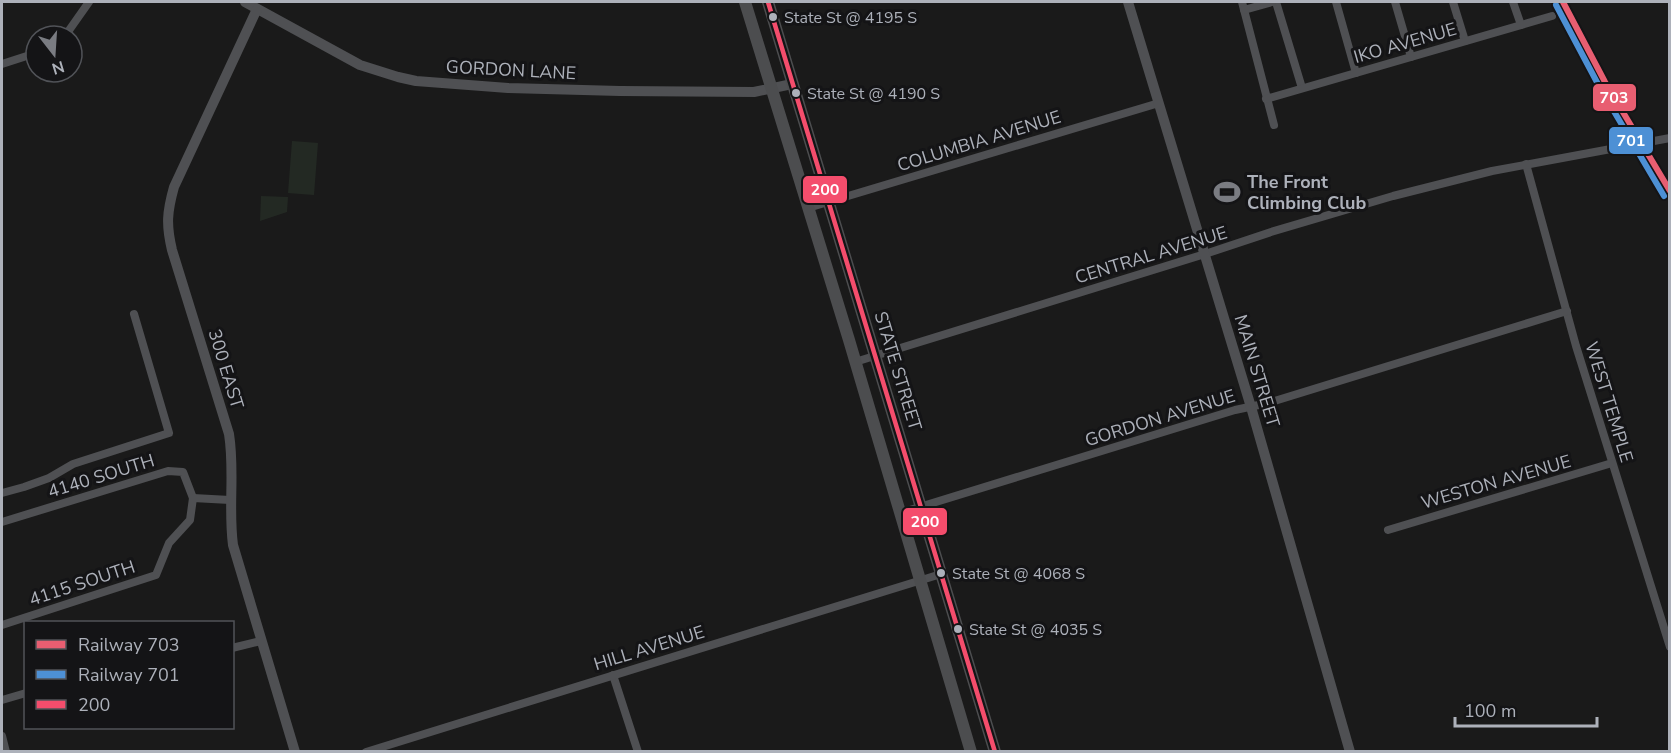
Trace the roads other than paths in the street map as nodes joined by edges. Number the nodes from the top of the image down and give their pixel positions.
1 (89, 2) edge
2 (245, 2) edge
3 (745, 2) edge
4 (768, 2) edge
5 (1128, 2) edge
6 (1274, 2) edge
7 (1336, 2) edge
8 (1395, 2) edge
9 (1453, 2) edge
10 (1513, 2) edge
11 (1243, 6) edge
12 (257, 9) junction
13 (1552, 16) dead end
14 (73, 24) edge
15 (1521, 26) junction
16 (1465, 41) junction
17 (24, 57) edge
18 (1411, 57) junction
19 (2, 64) edge
20 (1356, 73) junction
21 (792, 84) junction
22 (1302, 88) junction
23 (771, 89) junction
24 (1266, 99) junction
25 (1159, 103) junction
26 (1274, 125) dead end
27 (1670, 138) edge
28 (1526, 164) junction
29 (829, 202) junction
30 (808, 208) junction
31 (1205, 254) junction
32 (1567, 311) junction
33 (134, 314) dead end
34 (875, 356) junction
35 (855, 362) junction
36 (1251, 407) junction
37 (1612, 463) junction
38 (2, 494) edge
39 (193, 498) junction
40 (230, 500) junction
41 (921, 507) junction
42 (900, 513) junction
43 (2, 522) edge
44 (1388, 530) dead end
45 (941, 574) junction
46 (921, 580) junction
47 (2, 625) edge
48 (261, 640) junction
49 (234, 647) edge
50 (1670, 647) edge
51 (614, 675) junction
52 (24, 694) edge
53 (2, 700) edge
54 (2, 736) edge
55 (6, 752) edge
56 (295, 752) edge
57 (366, 752) edge
58 (638, 752) edge
59 (971, 752) edge
60 (995, 752) edge
61 (1350, 752) edge

1 - 14 street
2 - 12 street, GORDON LANE
3 - 23 main road
4 - 21 main road, STATE STREET
5 - 25 street, MAIN STREET
6 - 11 street
6 - 22 street
7 - 20 street
8 - 18 street
9 - 16 street
10 - 15 street
11 - 24 street
12 - 23 street, GORDON LANE
12 - 40 street, 300 EAST
13 - 15 street, IKO AVENUE
15 - 16 street, IKO AVENUE
16 - 18 street, IKO AVENUE
17 - 19 street
18 - 20 street, IKO AVENUE
20 - 22 street, IKO AVENUE
21 - 23 street, GORDON LANE
21 - 29 main road, STATE STREET
22 - 24 street, IKO AVENUE
23 - 30 main road
24 - 26 street
25 - 29 street, COLUMBIA AVENUE
25 - 31 street, MAIN STREET
27 - 28 street, CENTRAL AVENUE
28 - 31 street, CENTRAL AVENUE
28 - 32 street, WEST TEMPLE
29 - 30 street, COLUMBIA AVENUE
29 - 34 main road, STATE STREET
30 - 35 main road
31 - 34 street, CENTRAL AVENUE
31 - 36 street, MAIN STREET
32 - 36 street, GORDON AVENUE
32 - 37 street, WEST TEMPLE
33 - 38 street
34 - 35 street, CENTRAL AVENUE
34 - 41 main road, STATE STREET
35 - 42 main road
36 - 41 street, GORDON AVENUE
36 - 61 street, MAIN STREET
37 - 44 street, WESTON AVENUE
37 - 50 street, WEST TEMPLE
39 - 40 street
39 - 43 street, 4140 SOUTH
39 - 47 street, 4115 SOUTH
40 - 48 street, 300 EAST
41 - 42 street, GORDON AVENUE
41 - 45 main road, STATE STREET
42 - 46 main road
45 - 46 street, HILL AVENUE
45 - 60 main road, STATE STREET
46 - 51 street, HILL AVENUE
46 - 59 main road
48 - 49 street
48 - 56 street, 300 EAST
51 - 57 street, HILL AVENUE
51 - 58 street
52 - 53 street
54 - 55 street

